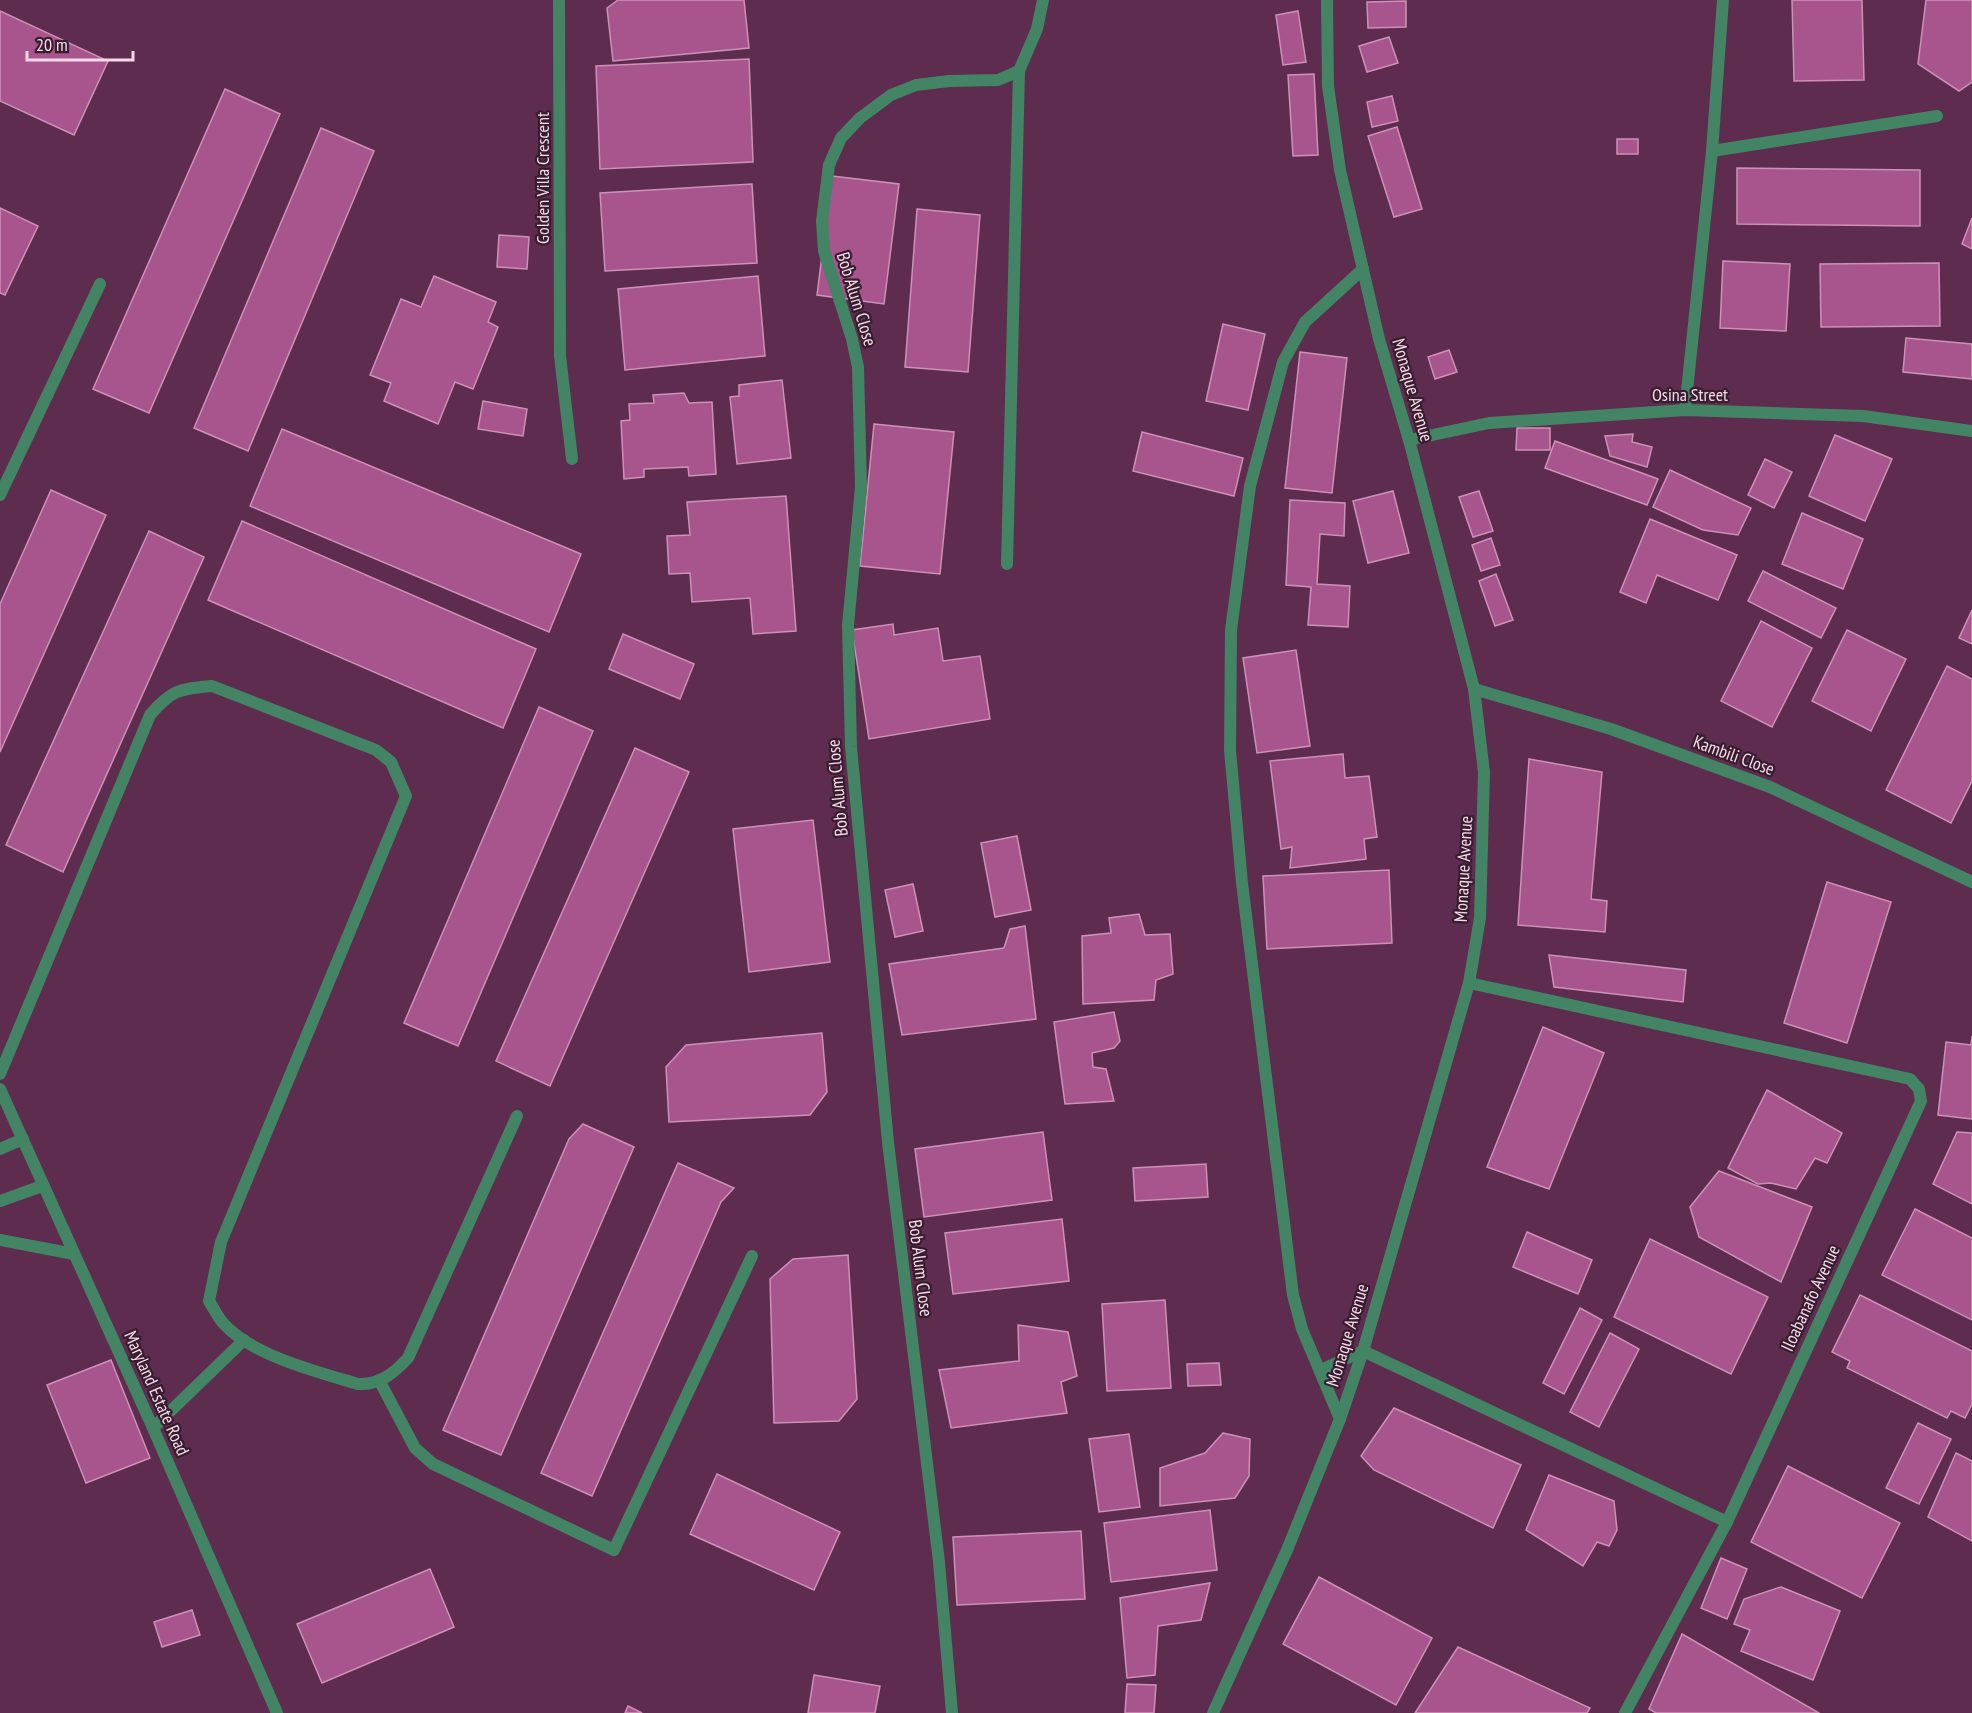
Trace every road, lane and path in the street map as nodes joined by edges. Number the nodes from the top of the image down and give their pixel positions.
1 (559, 0) edge
2 (1042, 0) edge
3 (1327, 0) edge
4 (1723, 0) edge
5 (1019, 71) junction
6 (1937, 116) dead end
7 (1712, 152) junction
8 (1363, 269) junction
9 (100, 284) dead end
10 (1685, 410) junction
11 (1972, 431) edge
12 (1409, 440) junction
13 (572, 459) dead end
14 (0, 495) edge
15 (1007, 564) dead end
16 (1474, 689) junction
17 (1972, 882) edge
18 (1469, 983) junction
19 (0, 1074) edge
20 (0, 1089) edge
21 (517, 1116) dead end
22 (23, 1139) junction
23 (0, 1149) edge
24 (42, 1186) junction
25 (0, 1201) edge
26 (0, 1240) edge
27 (74, 1254) junction
28 (752, 1256) dead end
29 (244, 1340) junction
30 (1362, 1351) junction
31 (1321, 1370) junction
32 (379, 1380) junction
33 (1340, 1419) junction
34 (153, 1428) junction
35 (1727, 1522) junction
36 (277, 1713) edge
37 (952, 1713) edge
38 (1213, 1713) edge
39 (1625, 1713) edge

1 - 13 street, Golden Villa Crescent
2 - 5 street
3 - 8 street, Monaque Avenue
4 - 7 street
5 - 15 street
5 - 37 street, Bob Alum Close
6 - 7 street
7 - 10 street
8 - 12 street, Monaque Avenue
8 - 31 street
9 - 14 street
10 - 11 street, Osina Street
10 - 12 street, Osina Street
12 - 16 street, Monaque Avenue
16 - 17 street, Kambili Close
16 - 18 street, Monaque Avenue
18 - 30 street, Monaque Avenue
18 - 35 street, Iloabanafo Avenue
19 - 29 street
20 - 22 street, Maryland Estate Road
21 - 32 street
22 - 23 street
22 - 24 street, Maryland Estate Road
24 - 25 street
24 - 27 street, Maryland Estate Road
26 - 27 street
27 - 34 street, Maryland Estate Road
28 - 32 street
29 - 32 street
29 - 34 street
30 - 31 street
30 - 33 street, Monaque Avenue
30 - 35 street
31 - 33 street
33 - 38 street, Monaque Avenue
34 - 36 street, Maryland Estate Road
35 - 39 street, Iloabanafo Avenue

